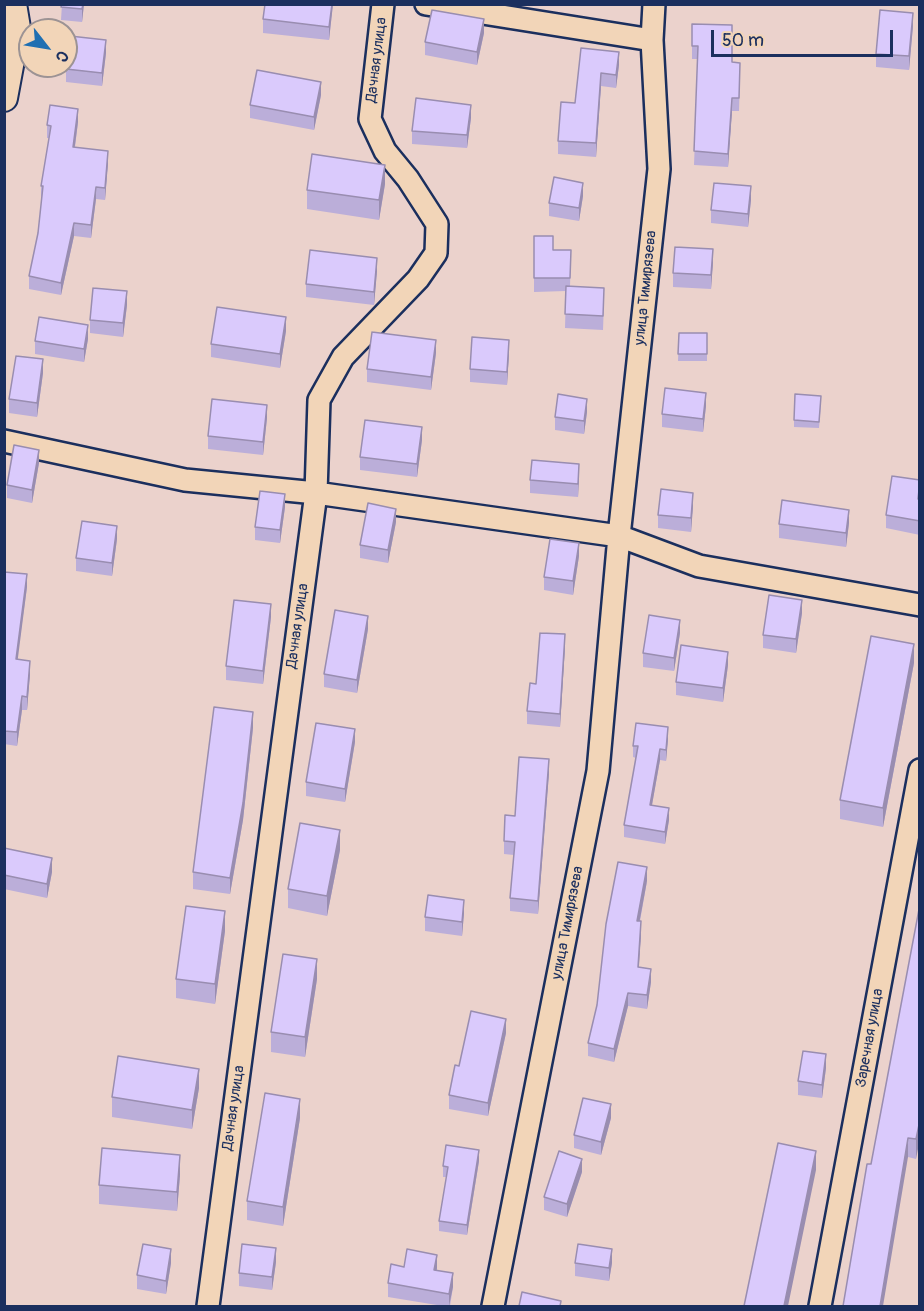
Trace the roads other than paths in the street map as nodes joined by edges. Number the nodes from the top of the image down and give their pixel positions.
1 (13, 4) edge
2 (383, 4) edge
3 (426, 4) edge
4 (654, 4) edge
5 (652, 40) junction
6 (4, 98) edge
7 (4, 441) edge
8 (316, 493) junction
9 (619, 536) junction
10 (920, 605) edge
11 (920, 770) edge
12 (208, 1306) edge
13 (493, 1306) edge
14 (820, 1306) edge

1 - 6 street
2 - 8 street, Дачная улица
3 - 5 street
4 - 5 street, улица Тимирязева
5 - 9 street, улица Тимирязева
7 - 8 street
8 - 9 street
8 - 12 street, Дачная улица
9 - 10 street
9 - 13 street, улица Тимирязева
11 - 14 street, Заречная улица

